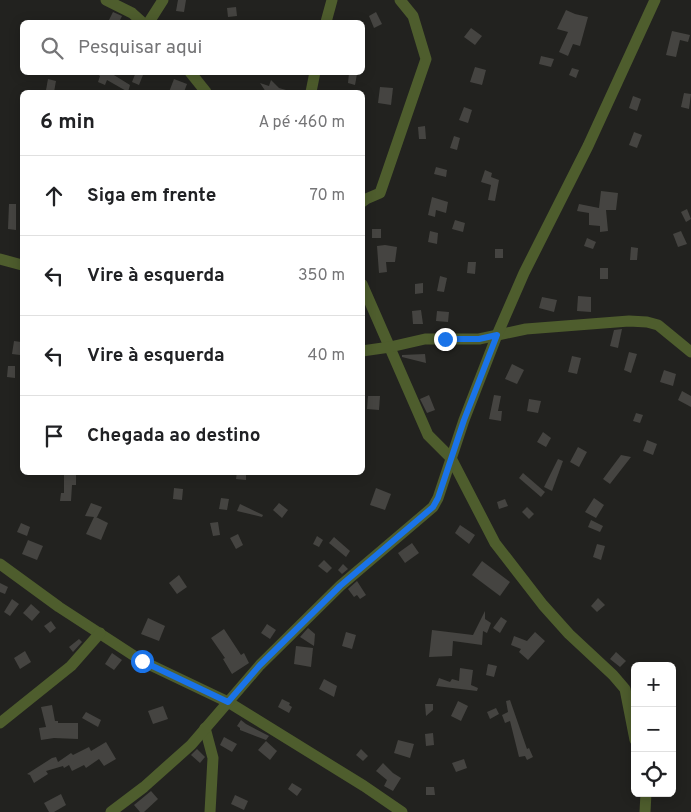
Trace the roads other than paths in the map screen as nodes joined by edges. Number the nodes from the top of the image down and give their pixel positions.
1 (106, 0) edge
2 (163, 0) edge
3 (332, 0) edge
4 (400, 0) edge
5 (655, 0) edge
6 (140, 20) edge
7 (150, 20) edge
8 (327, 20) edge
9 (192, 75) edge
10 (314, 75) edge
11 (204, 90) edge
12 (311, 90) edge
13 (365, 200) edge
14 (0, 259) edge
15 (20, 264) edge
16 (365, 291) edge
17 (497, 335) junction
18 (390, 347) junction
19 (365, 351) edge
20 (691, 352) edge
21 (451, 458) junction
22 (0, 564) edge
23 (100, 634) junction
24 (228, 702) junction
25 (631, 720) edge
26 (0, 723) edge
27 (206, 728) junction
28 (646, 797) edge
29 (111, 812) edge
30 (210, 812) edge
31 (402, 812) edge
32 (646, 812) edge

1 - 6 street
2 - 7 street
3 - 8 street
4 - 13 street
5 - 17 street
9 - 11 street
10 - 12 street
14 - 15 street
16 - 18 street
17 - 18 street
17 - 20 street
17 - 21 street
18 - 19 street
18 - 21 street
21 - 24 street
21 - 25 street
22 - 23 street
23 - 24 street
23 - 26 street
24 - 27 street
24 - 31 street
27 - 29 street
27 - 30 street
28 - 32 street

